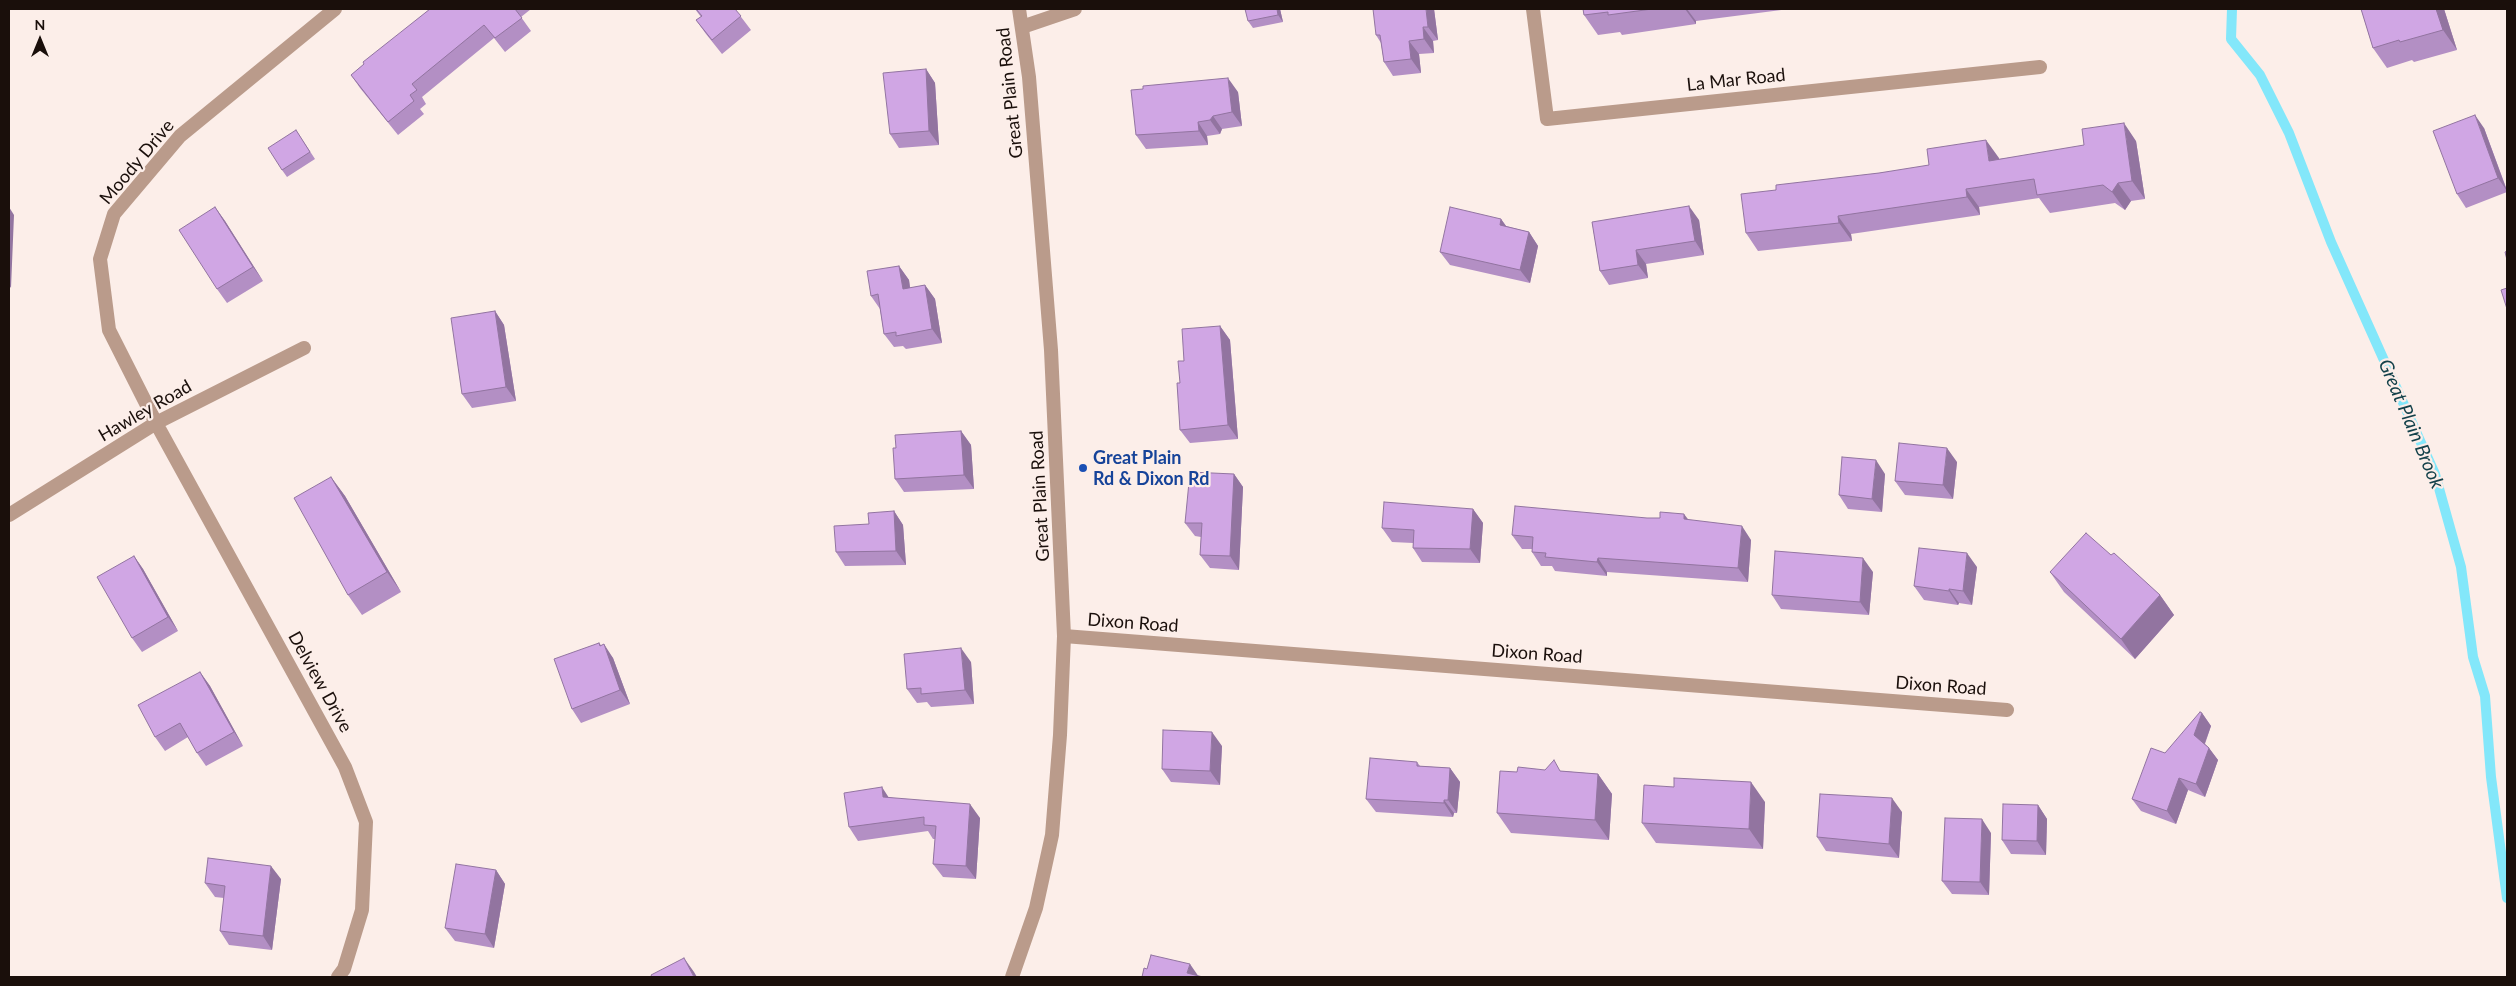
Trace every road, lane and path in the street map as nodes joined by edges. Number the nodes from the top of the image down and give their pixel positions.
1 (334, 9) edge
2 (1019, 9) edge
3 (1075, 9) edge
4 (1533, 9) edge
5 (1022, 27) junction
6 (2040, 66) dead end
7 (304, 348) dead end
8 (156, 423) junction
9 (9, 515) edge
10 (1064, 636) junction
11 (2007, 710) dead end
12 (338, 977) edge
13 (1012, 977) edge

1 - 8 street, Moody Drive
2 - 5 street, Great Plain Road
3 - 5 street
4 - 6 street, La Mar Road
5 - 10 street, Great Plain Road
7 - 8 street, Hawley Road
8 - 9 street, Hawley Road
8 - 12 street, Delview Drive
10 - 11 street, Dixon Road
10 - 13 street, Great Plain Road

